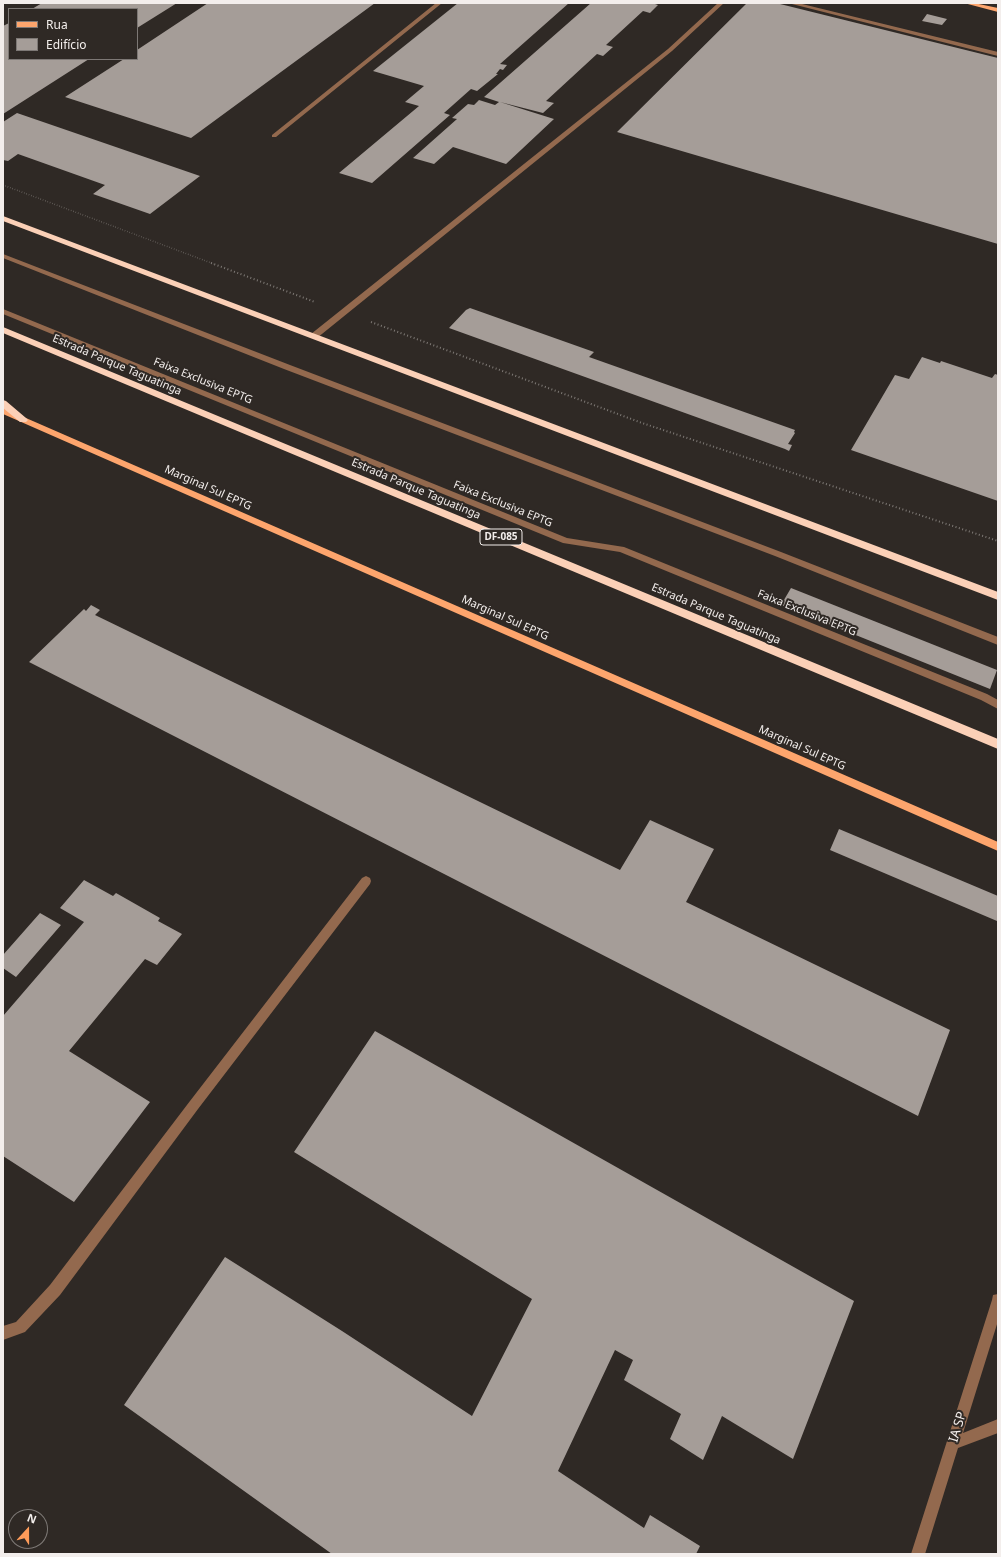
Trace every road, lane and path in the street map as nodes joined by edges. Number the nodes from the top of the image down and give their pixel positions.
1 (439, 3) edge
2 (721, 3) edge
3 (791, 3) edge
4 (967, 3) edge
5 (998, 10) edge
6 (998, 54) edge
7 (274, 136) dead end
8 (3, 185) edge
9 (3, 218) edge
10 (3, 256) edge
11 (3, 311) edge
12 (344, 312) junction
13 (3, 330) edge
14 (314, 336) junction
15 (3, 403) edge
16 (3, 411) edge
17 (23, 420) junction
18 (998, 541) edge
19 (998, 596) edge
20 (998, 641) edge
21 (998, 705) edge
22 (998, 744) edge
23 (998, 847) edge
24 (366, 881) dead end
25 (998, 1300) edge
26 (3, 1333) edge
27 (998, 1426) edge
28 (954, 1443) junction
29 (918, 1554) edge

1 - 7 street
2 - 12 street
3 - 6 street
4 - 5 main road
8 - 12 path
9 - 14 highway
10 - 20 street
11 - 21 street, Faixa Exclusiva EPTG
12 - 14 street
12 - 18 path
13 - 22 highway, Estrada Parque Taguatinga / DF-085
14 - 19 highway
15 - 17 highway
16 - 17 main road, Marginal Sul EPTG
17 - 23 main road, Marginal Sul EPTG
24 - 26 street
25 - 28 street, IA SP
27 - 28 street
28 - 29 street, IA SP

